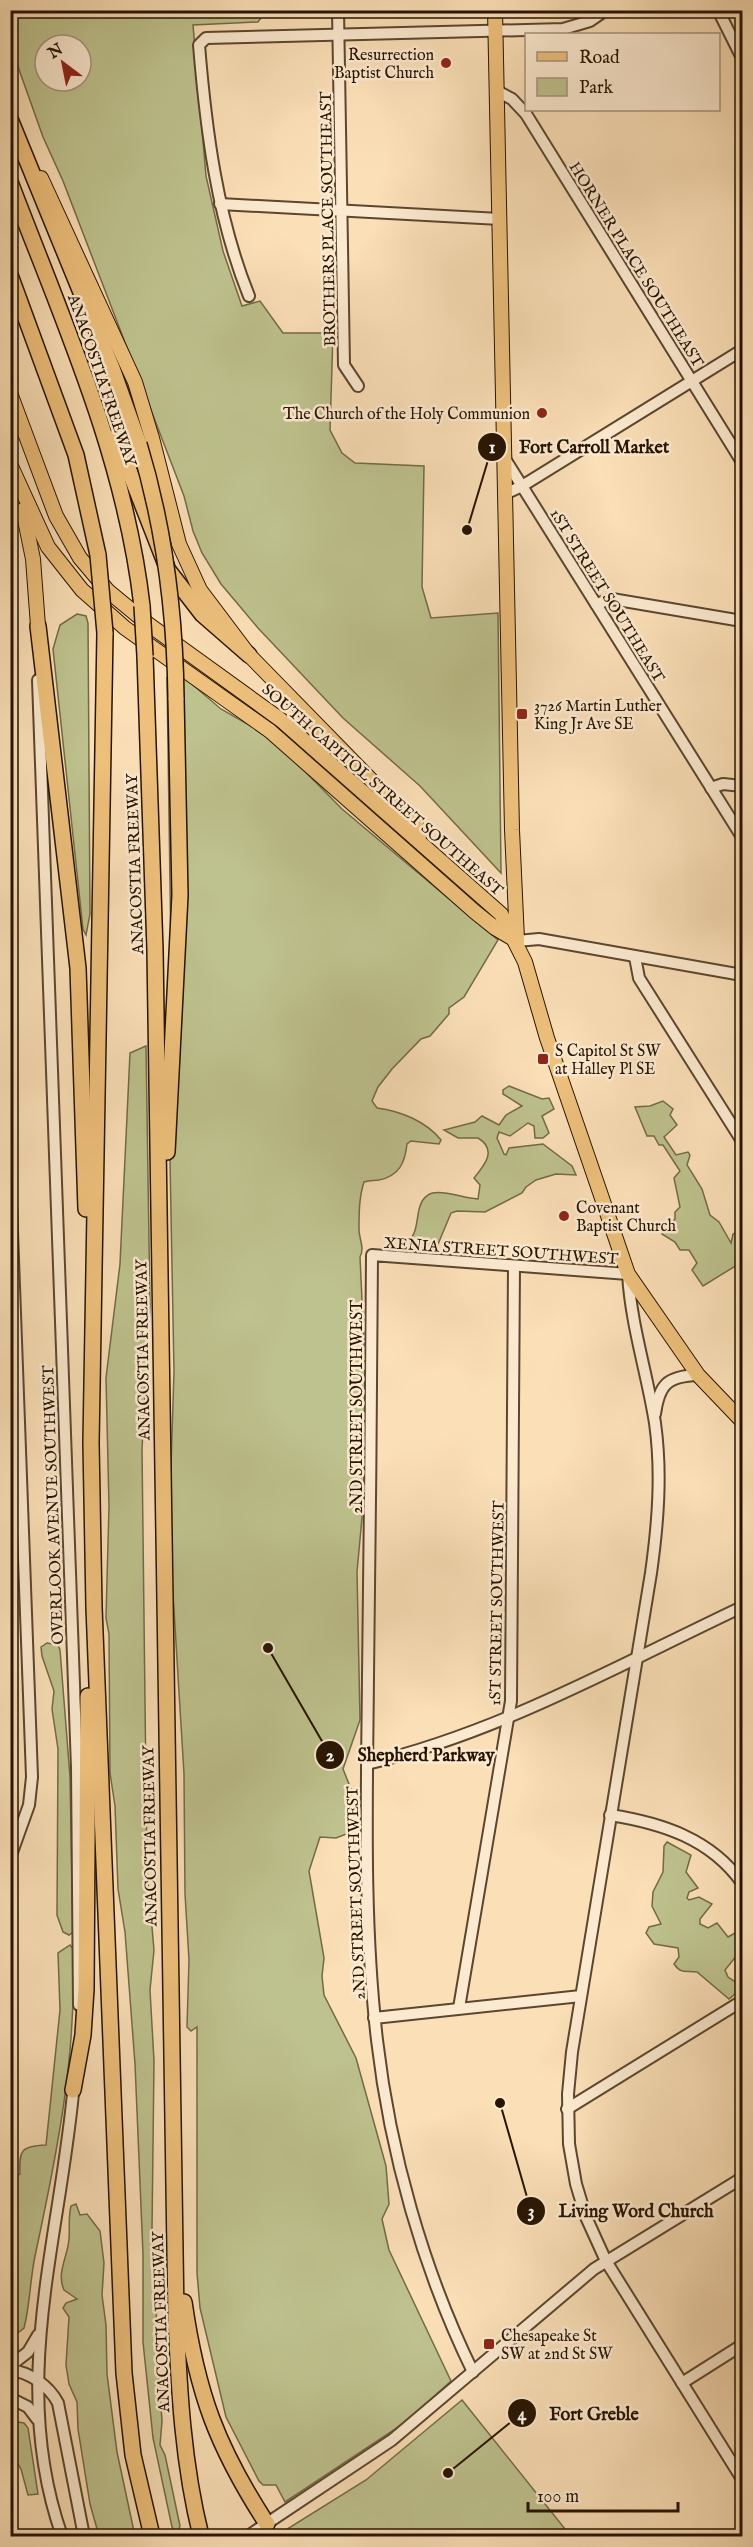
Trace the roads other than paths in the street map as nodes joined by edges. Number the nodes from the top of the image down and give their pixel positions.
1 (339, 10) edge
2 (495, 10) edge
3 (606, 10) edge
4 (718, 10) edge
5 (496, 30) junction
6 (339, 33) junction
7 (742, 58) edge
8 (497, 91) junction
9 (10, 108) edge
10 (10, 119) edge
11 (10, 182) edge
12 (220, 204) junction
13 (343, 210) junction
14 (500, 219) junction
15 (10, 275) edge
16 (10, 283) edge
17 (249, 296) dead end
18 (20, 300) junction
19 (61, 313) junction
20 (742, 350) edge
21 (692, 381) junction
22 (358, 386) dead end
23 (10, 393) edge
24 (505, 459) junction
25 (742, 462) edge
26 (10, 466) edge
27 (522, 486) junction
28 (505, 494) junction
29 (596, 604) junction
30 (742, 621) edge
31 (38, 626) junction
32 (249, 655) junction
33 (742, 786) edge
34 (711, 788) junction
35 (742, 837) edge
36 (450, 867) junction
37 (517, 941) junction
38 (635, 957) junction
39 (742, 975) edge
40 (742, 1141) edge
41 (10, 1177) edge
42 (372, 1255) joint
43 (93, 1259) junction
44 (514, 1266) junction
45 (628, 1274) junction
46 (159, 1277) junction
47 (698, 1375) junction
48 (14, 1394) edge
49 (654, 1420) junction
50 (742, 1421) edge
51 (94, 1606) junction
52 (742, 1607) edge
53 (635, 1658) junction
54 (508, 1716) junction
55 (368, 1764) junction
56 (610, 1815) junction
57 (10, 1858) edge
58 (742, 1883) edge
59 (581, 1996) junction
60 (742, 2001) edge
61 (459, 2008) junction
62 (374, 2018) junction
63 (73, 2090) junction
64 (567, 2109) junction
65 (173, 2170) junction
66 (742, 2178) edge
67 (606, 2261) junction
68 (40, 2332) junction
69 (742, 2345) edge
70 (10, 2368) edge
71 (472, 2372) junction
72 (37, 2380) junction
73 (682, 2383) junction
74 (10, 2398) edge
75 (39, 2422) junction
76 (742, 2479) edge
77 (267, 2524) junction
78 (62, 2536) edge
79 (84, 2536) edge
80 (152, 2536) edge
81 (201, 2536) edge
82 (248, 2536) edge

1 - 6 street, BROTHERS PLACE SOUTHEAST
2 - 5 main road
3 - 5 street
4 - 7 street
5 - 6 street
5 - 8 main road
6 - 12 street
6 - 13 street, BROTHERS PLACE SOUTHEAST
8 - 14 main road
8 - 21 street, HORNER PLACE SOUTHEAST
9 - 32 main road
10 - 46 highway, bridge
11 - 19 highway, ANACOSTIA FREEWAY
12 - 13 street
12 - 17 street
13 - 14 street
13 - 22 street, BROTHERS PLACE SOUTHEAST
14 - 24 main road
15 - 18 highway, ANACOSTIA FREEWAY
16 - 18 highway
18 - 43 highway, ANACOSTIA FREEWAY, bridge
19 - 32 highway
19 - 46 highway, ANACOSTIA FREEWAY, bridge
20 - 21 street
21 - 25 street, HORNER PLACE SOUTHEAST
21 - 27 street
23 - 36 main road, SOUTH CAPITOL STREET SOUTHEAST
24 - 27 street, 1ST STREET SOUTHEAST
24 - 28 main road
26 - 31 main road
26 - 37 main road
27 - 28 street
27 - 29 street, 1ST STREET SOUTHEAST
28 - 37 main road
29 - 30 street
29 - 34 street, 1ST STREET SOUTHEAST
31 - 43 highway
31 - 63 street, OVERLOOK AVENUE SOUTHWEST
32 - 36 main road
33 - 34 street
34 - 35 street, 1ST STREET SOUTHEAST
36 - 37 main road, SOUTH CAPITOL STREET SOUTHEAST
37 - 38 street
37 - 45 main road
38 - 39 street
38 - 40 street
41 - 48 street
42 - 44 street, XENIA STREET SOUTHWEST
42 - 55 street, 2ND STREET SOUTHWEST
43 - 51 highway, ANACOSTIA FREEWAY
44 - 45 street, XENIA STREET SOUTHWEST
44 - 54 street, 1ST STREET SOUTHWEST
45 - 47 main road
45 - 49 street
46 - 65 highway, ANACOSTIA FREEWAY
47 - 49 street
47 - 50 main road
48 - 57 street
49 - 53 street
51 - 63 highway
51 - 80 highway, ANACOSTIA FREEWAY
52 - 53 street
53 - 54 street
53 - 56 street
54 - 55 street
54 - 61 street, 1ST STREET SOUTHWEST
55 - 62 street, 2ND STREET SOUTHWEST
56 - 58 street
56 - 59 street
59 - 61 street
59 - 64 street
60 - 64 street
61 - 62 street
62 - 71 street, 2ND STREET SOUTHWEST
63 - 68 street, OVERLOOK AVENUE SOUTHWEST
64 - 67 street
65 - 77 highway
65 - 81 highway, ANACOSTIA FREEWAY
66 - 67 street
67 - 71 street
67 - 73 street
68 - 70 street
68 - 72 street, OVERLOOK AVENUE SOUTHWEST
69 - 73 street
70 - 72 street
71 - 77 street
72 - 75 street, OVERLOOK AVENUE SOUTHWEST
72 - 79 street
73 - 76 street
74 - 75 street
75 - 78 street, OVERLOOK AVENUE SOUTHWEST
77 - 82 street

